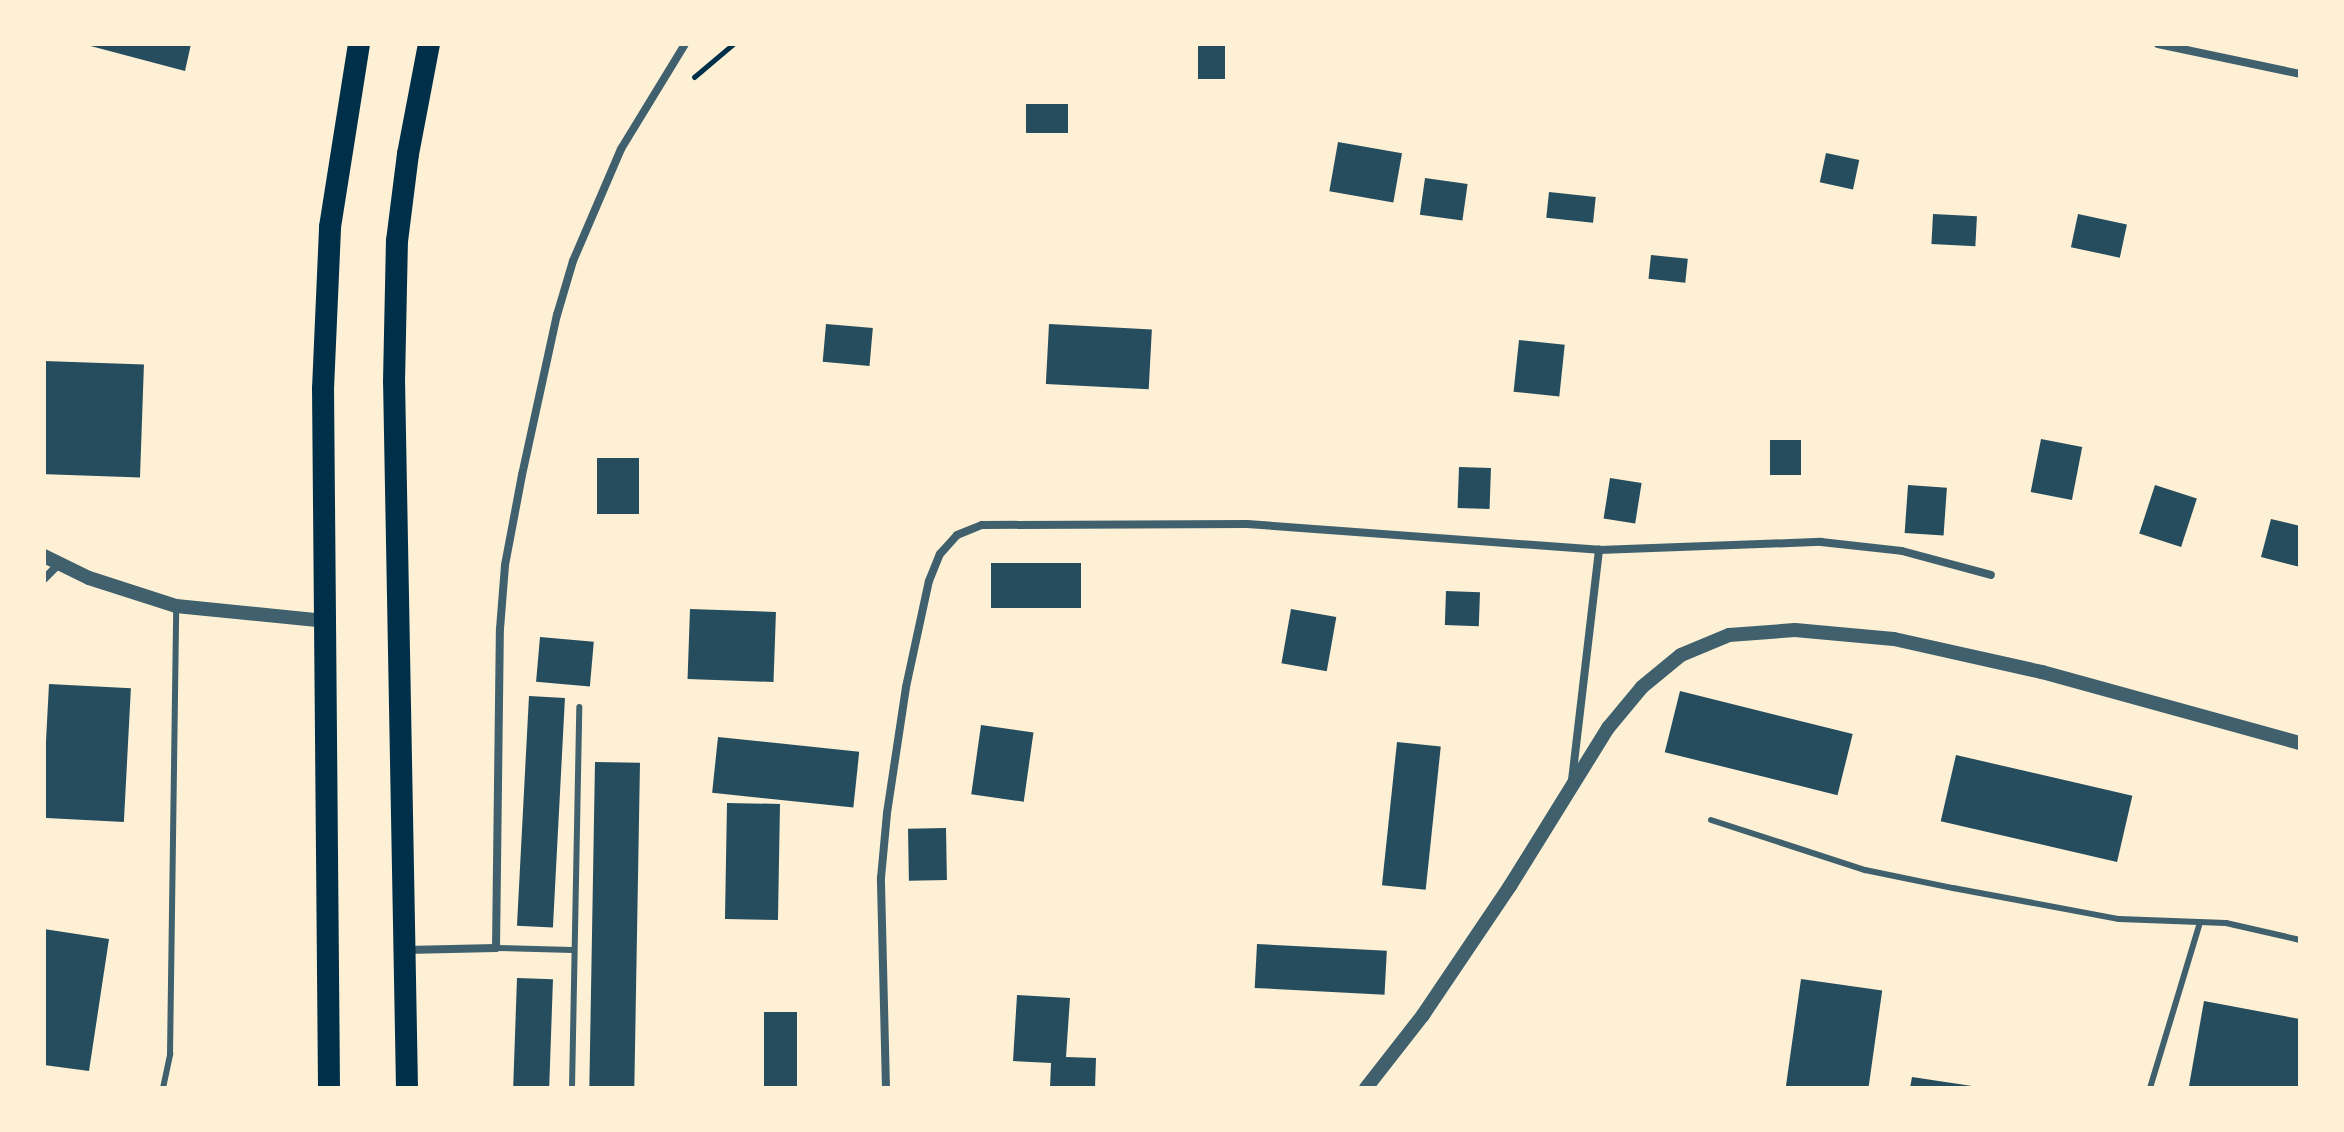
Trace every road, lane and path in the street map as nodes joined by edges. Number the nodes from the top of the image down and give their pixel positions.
1 (359, 44) edge
2 (429, 44) edge
3 (685, 44) edge
4 (2158, 44) edge
5 (2300, 74) edge
6 (1599, 550) junction
7 (44, 556) edge
8 (59, 564) junction
9 (1991, 575) dead end
10 (44, 579) edge
11 (176, 606) junction
12 (327, 621) junction
13 (579, 707) dead end
14 (2300, 743) edge
15 (1571, 787) junction
16 (1711, 820) dead end
17 (2200, 922) junction
18 (2300, 940) edge
19 (496, 948) junction
20 (406, 950) junction
21 (573, 950) junction
22 (163, 1088) edge
23 (329, 1088) edge
24 (407, 1088) edge
25 (572, 1088) edge
26 (886, 1088) edge
27 (1366, 1088) edge
28 (2150, 1088) edge

1 - 12 highway
2 - 20 highway
3 - 19 street
4 - 5 street
6 - 9 street
6 - 15 street
6 - 26 street
7 - 8 street
8 - 10 street
8 - 11 street
11 - 12 street
11 - 22 lane
12 - 23 highway
13 - 21 lane
14 - 15 street
15 - 27 street
16 - 17 lane
17 - 18 lane
17 - 28 lane
19 - 20 street
19 - 21 lane
20 - 24 highway
21 - 25 lane

